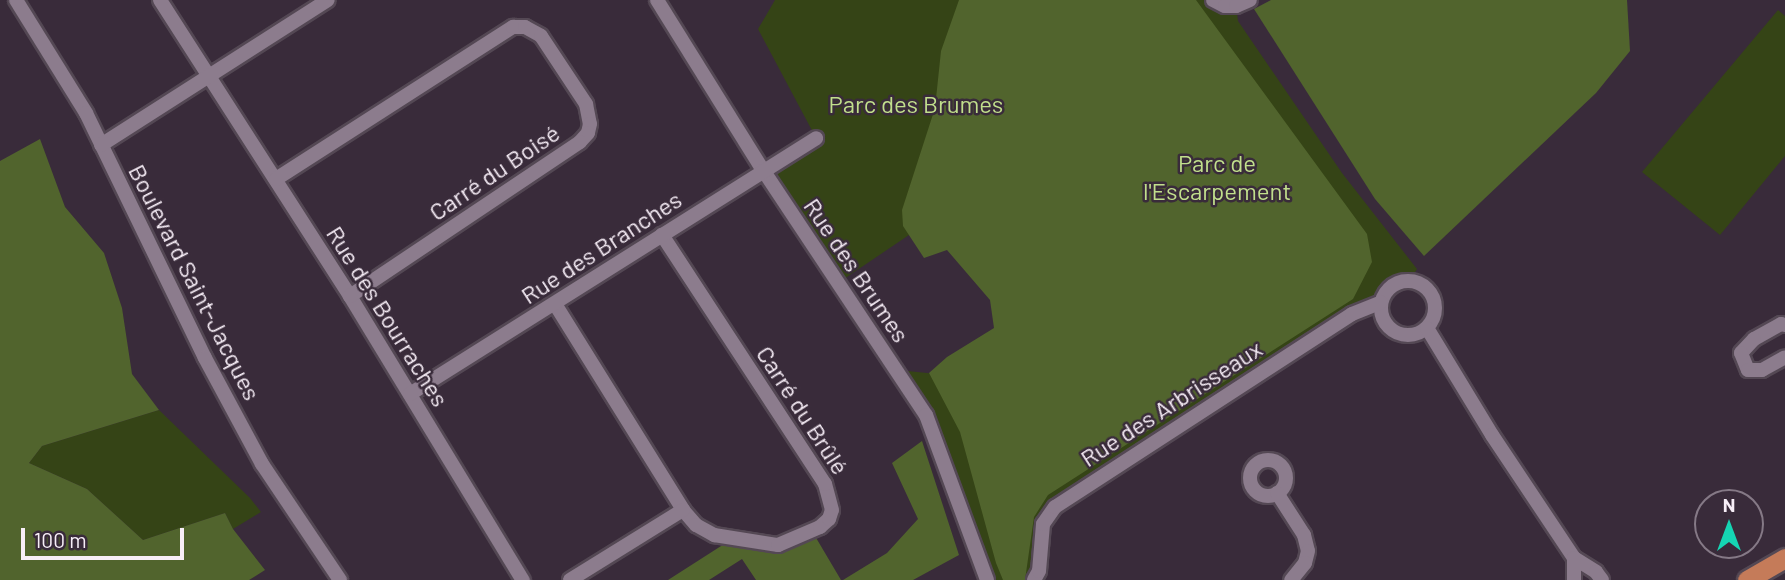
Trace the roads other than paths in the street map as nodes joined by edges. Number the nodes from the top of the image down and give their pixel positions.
1 (16, 0) edge
2 (160, 0) edge
3 (328, 0) edge
4 (657, 0) edge
5 (1213, 0) edge
6 (1250, 0) edge
7 (211, 76) junction
8 (816, 138) dead end
9 (101, 145) junction
10 (763, 170) junction
11 (276, 179) junction
12 (662, 235) junction
13 (350, 296) junction
14 (1381, 302) junction
15 (555, 304) junction
16 (1785, 325) edge
17 (1427, 328) junction
18 (1785, 357) edge
19 (410, 394) junction
20 (1278, 493) dead end
21 (683, 510) junction
22 (1574, 558) junction
23 (1785, 558) edge
24 (340, 580) edge
25 (523, 580) edge
26 (570, 580) edge
27 (987, 580) edge
28 (1034, 580) edge
29 (1291, 580) edge
30 (1574, 580) edge
31 (1602, 580) edge
32 (1747, 580) edge

1 - 9 street, Boulevard Saint-Jacques
2 - 7 street, Rue des Bourraches
3 - 7 street
4 - 10 street, Rue des Brumes
5 - 6 street
7 - 9 street
7 - 11 street, Rue des Bourraches
8 - 10 street, Rue des Branches
9 - 24 street, Boulevard Saint-Jacques
10 - 12 street, Rue des Branches
10 - 27 street, Rue des Brumes
11 - 13 street, Rue des Bourraches
11 - 13 street, Carré du Boisé
12 - 15 street, Rue des Branches
12 - 21 street, Carré du Brûlé
13 - 19 street, Rue des Bourraches
14 - 17 street
14 - 17 street
14 - 28 street, Rue des Arbrisseaux
15 - 19 street, Rue des Branches
15 - 21 street, Carré du Brûlé
16 - 18 street
17 - 22 street
19 - 25 street, Rue des Bourraches
20 - 29 street
21 - 26 street
22 - 30 street
22 - 31 street
23 - 32 main road

